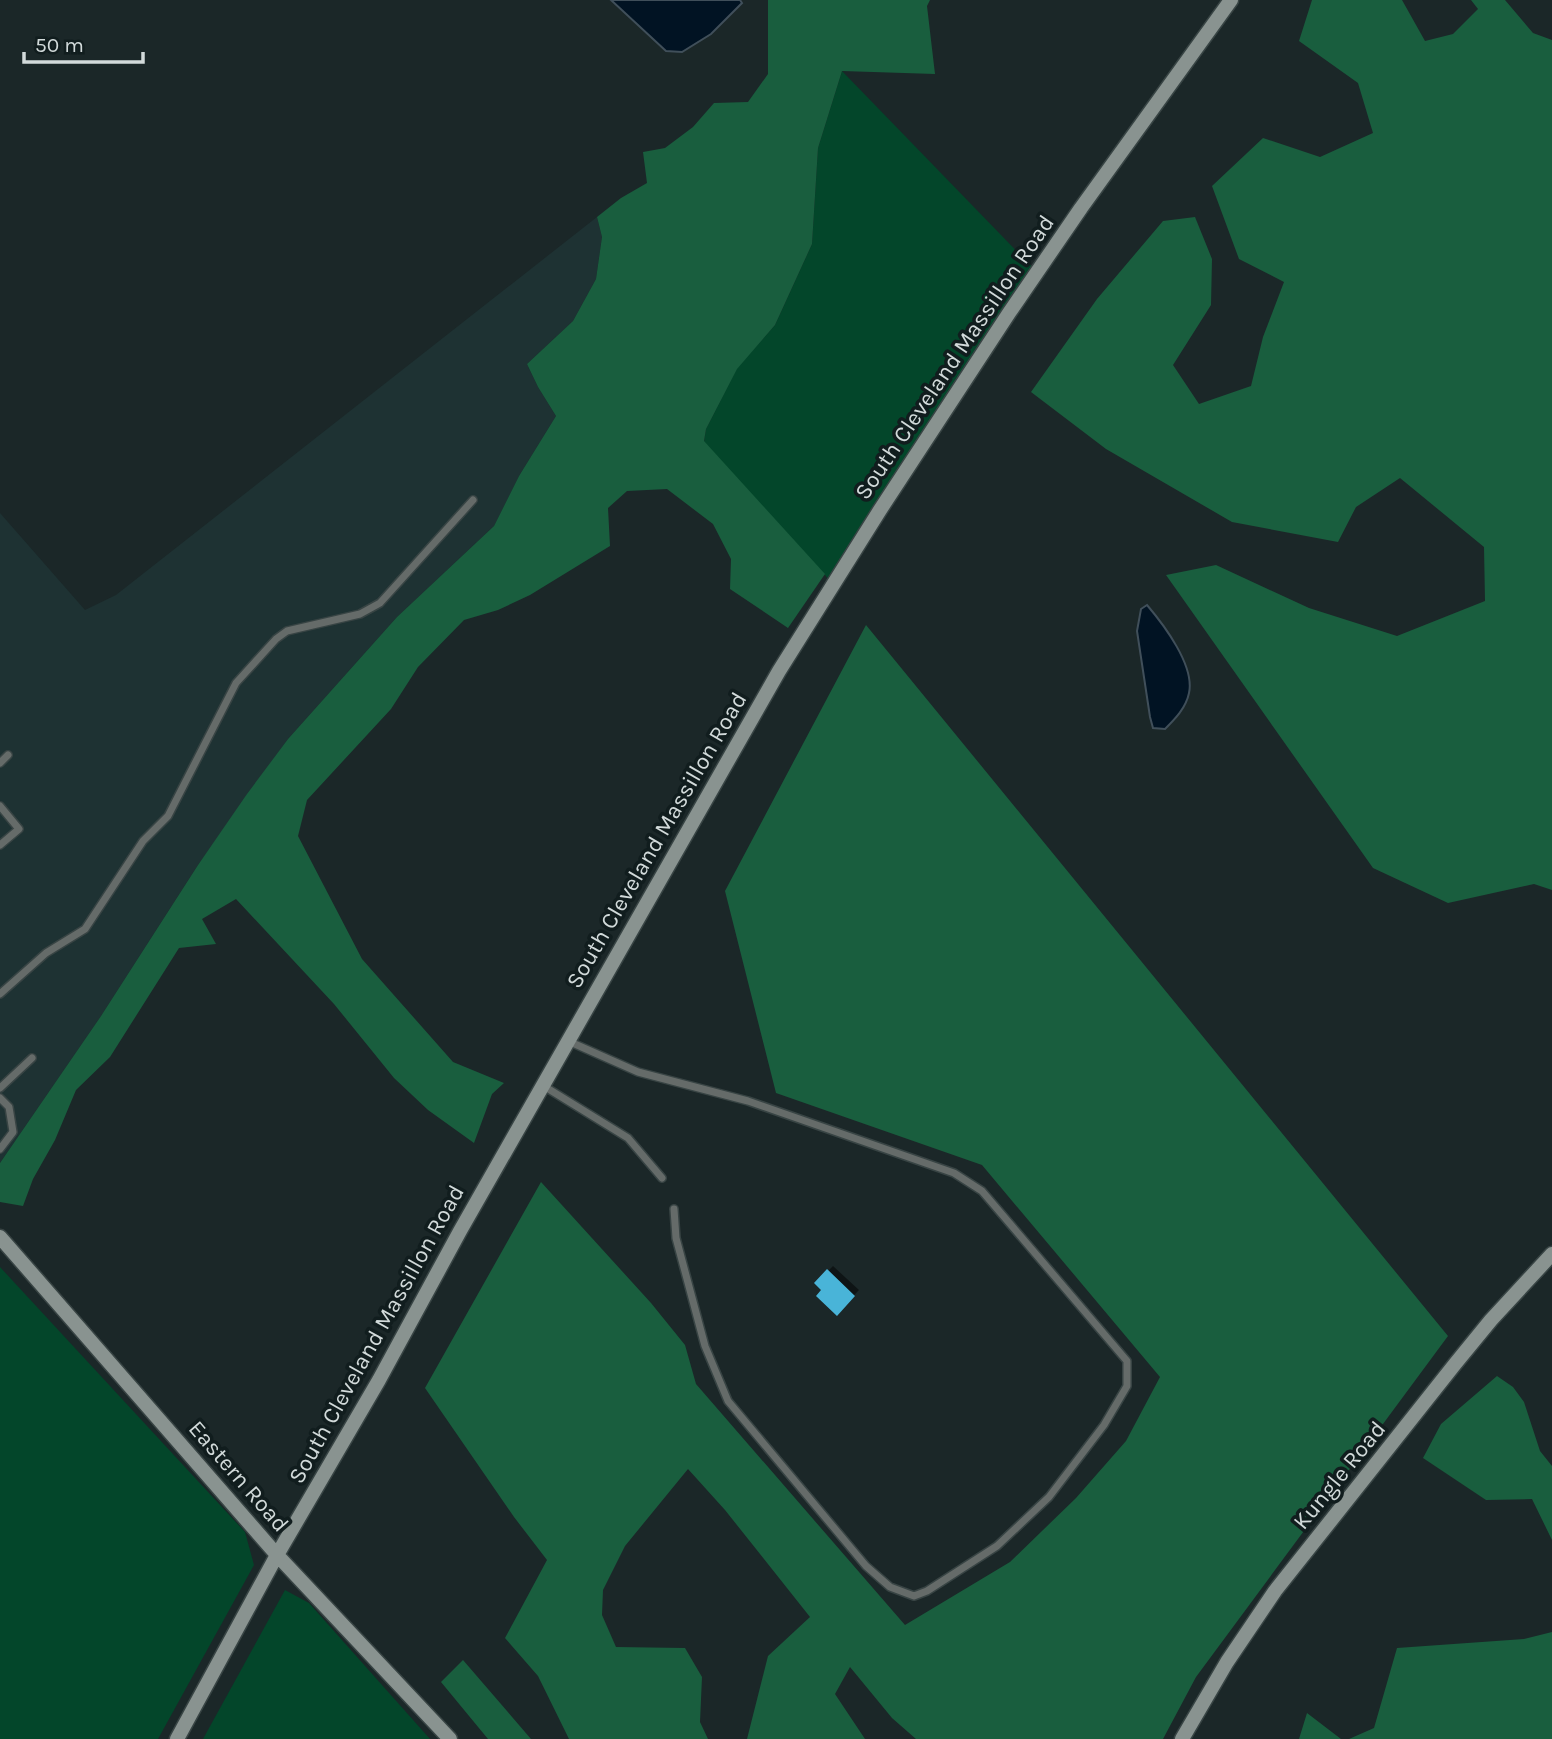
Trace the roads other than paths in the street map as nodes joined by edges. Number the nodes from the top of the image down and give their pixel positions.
1 (1231, 0) edge
2 (473, 500) dead end
3 (8, 755) dead end
4 (0, 763) edge
5 (0, 806) edge
6 (0, 845) edge
7 (0, 994) edge
8 (567, 1041) junction
9 (32, 1058) dead end
10 (542, 1085) junction
11 (0, 1088) edge
12 (0, 1098) edge
13 (0, 1149) edge
14 (662, 1178) dead end
15 (674, 1209) dead end
16 (0, 1237) edge
17 (1552, 1254) edge
18 (277, 1555) junction
19 (177, 1739) edge
20 (450, 1739) edge
21 (1182, 1739) edge

1 - 8 main road, South Cleveland Massillon Road
2 - 7 lane
3 - 4 lane
5 - 6 lane
8 - 10 main road, South Cleveland Massillon Road
8 - 15 lane
9 - 11 lane
10 - 14 lane
10 - 18 main road, South Cleveland Massillon Road
12 - 13 lane
16 - 18 main road, Eastern Road
17 - 21 main road, Kungle Road
18 - 19 main road, South Cleveland Massillon Road
18 - 20 main road, Eastern Road

